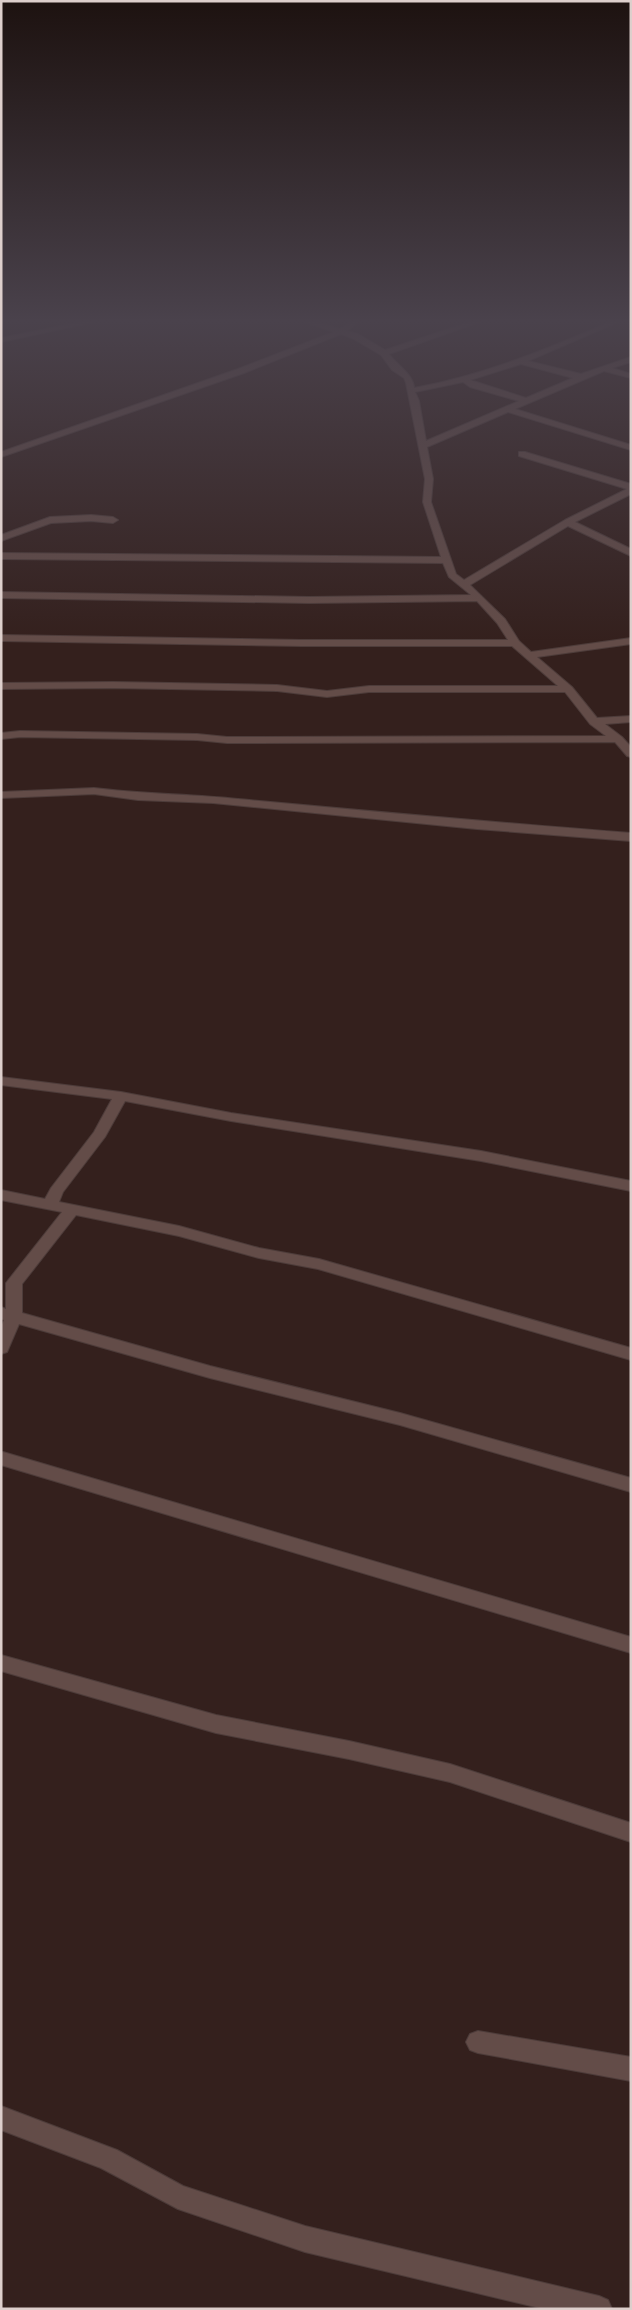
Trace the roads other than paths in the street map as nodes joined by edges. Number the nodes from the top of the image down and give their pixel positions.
1 (81, 427) edge
2 (420, 427) edge
3 (467, 427) edge
4 (564, 427) edge
5 (423, 446) junction
6 (631, 448) edge
7 (522, 454) dead end
8 (1, 455) edge
9 (631, 489) edge
10 (617, 498) junction
11 (631, 503) edge
12 (113, 520) dead end
13 (568, 522) junction
14 (1, 538) edge
15 (631, 553) edge
16 (1, 556) edge
17 (447, 560) junction
18 (464, 584) junction
19 (1, 594) edge
20 (480, 598) junction
21 (1, 638) edge
22 (631, 641) edge
23 (515, 643) junction
24 (528, 655) junction
25 (1, 686) edge
26 (568, 689) junction
27 (631, 720) edge
28 (594, 722) junction
29 (1, 736) edge
30 (618, 740) junction
31 (631, 754) edge
32 (1, 795) edge
33 (631, 837) edge
34 (1, 1081) edge
35 (121, 1096) junction
36 (631, 1186) edge
37 (1, 1195) edge
38 (50, 1206) junction
39 (72, 1210) junction
40 (8, 1315) edge
41 (1, 1348) edge
42 (631, 1354) edge
43 (2, 1460) edge
44 (631, 1485) edge
45 (631, 1646) edge
46 (1, 1662) edge
47 (631, 1833) edge
48 (478, 2042) dead end
49 (631, 2069) edge
50 (1, 2118) edge
51 (599, 2309) edge

1 - 8 street
2 - 5 street
3 - 5 street
4 - 6 street
5 - 17 street
7 - 9 street
9 - 10 street
10 - 11 street
10 - 13 street
12 - 14 street
13 - 15 street
13 - 18 street
16 - 17 street
17 - 18 street
18 - 20 street
19 - 20 street
20 - 23 street
21 - 23 street
22 - 24 street
23 - 24 street
24 - 26 street
25 - 26 street
26 - 28 street
27 - 28 street
28 - 30 street
29 - 30 street
30 - 31 street
32 - 33 street
34 - 35 street
35 - 36 street
35 - 38 street
37 - 38 street
38 - 39 street
39 - 40 street
39 - 42 street
40 - 41 street
40 - 44 street
43 - 45 street
46 - 47 street
48 - 49 street
50 - 51 street

